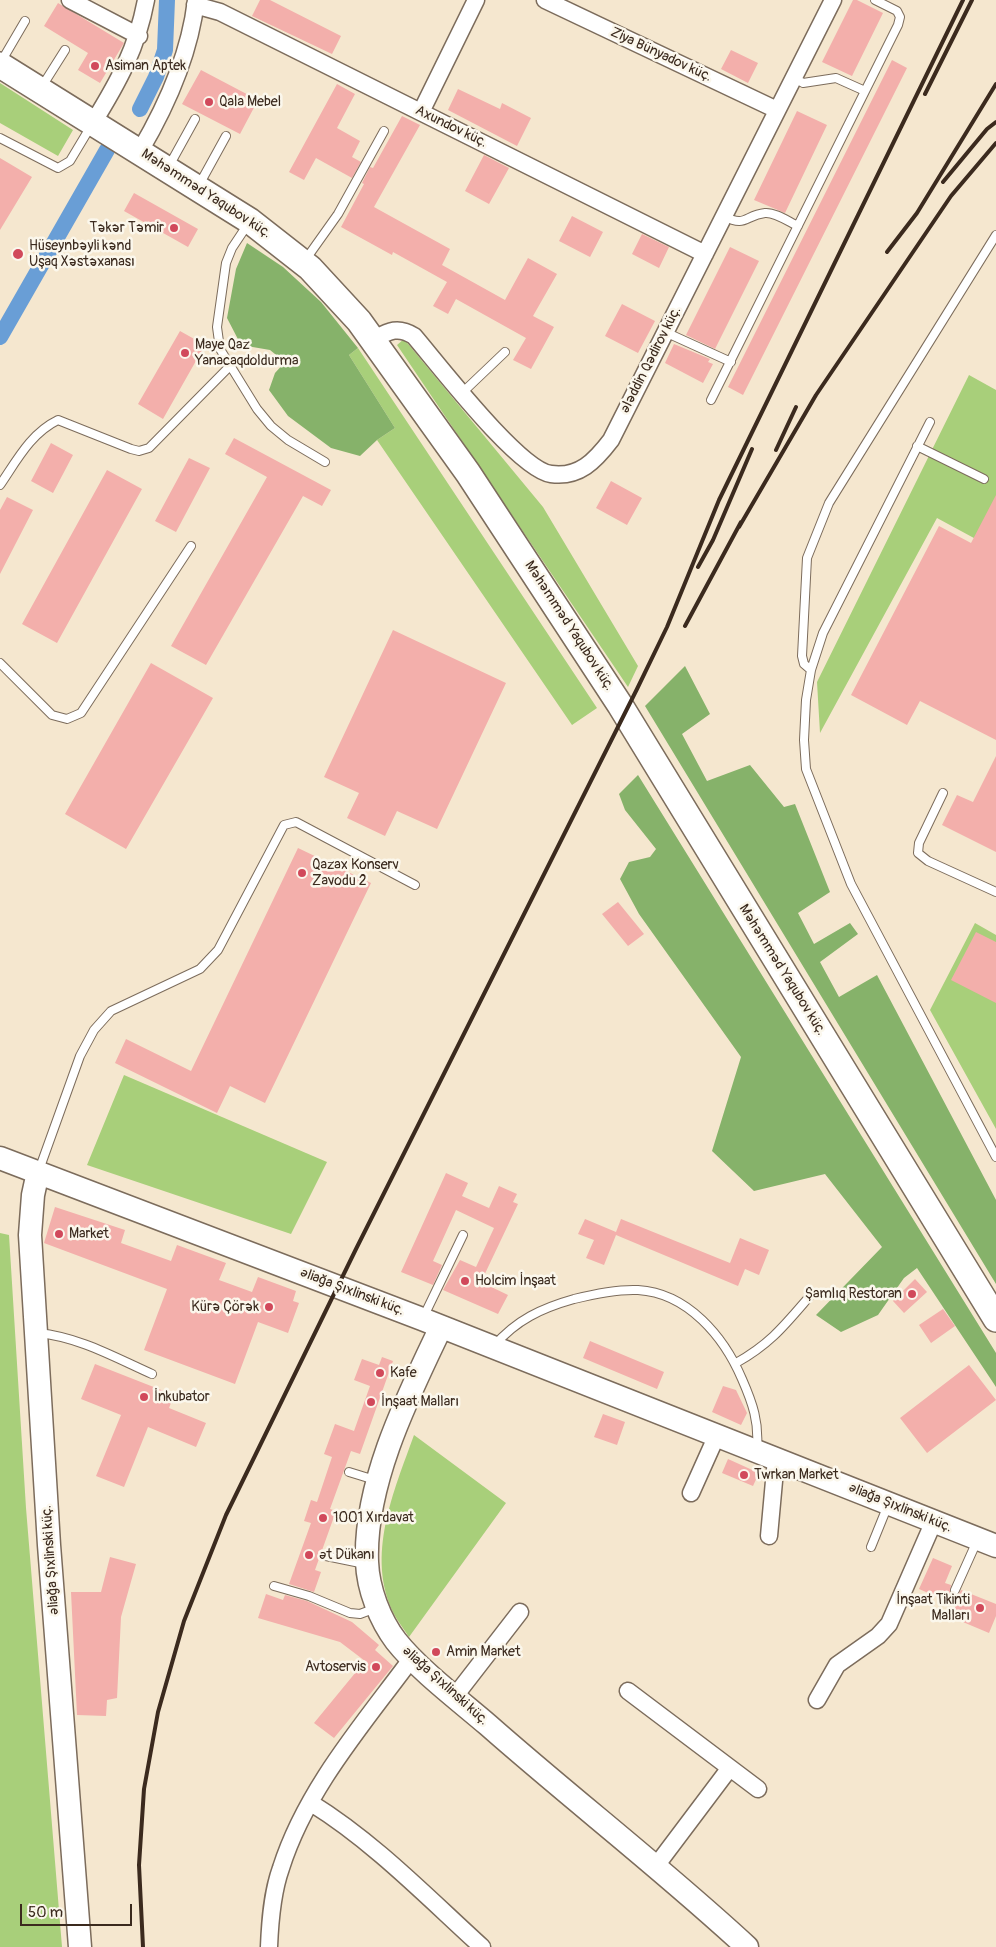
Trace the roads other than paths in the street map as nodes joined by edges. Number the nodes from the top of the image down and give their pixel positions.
1 (70, 0) edge
2 (146, 0) edge
3 (476, 0) edge
4 (545, 0) edge
5 (833, 0) edge
6 (875, 0) edge
7 (195, 3) edge
8 (25, 20) dead end
9 (138, 36) junction
10 (66, 50) dead end
11 (0, 65) edge
12 (794, 78) junction
13 (40, 90) junction
14 (865, 91) junction
15 (777, 110) junction
16 (421, 112) junction
17 (195, 118) dead end
18 (93, 123) junction
19 (384, 130) dead end
20 (226, 136) dead end
21 (0, 138) edge
22 (140, 151) junction
23 (168, 168) junction
24 (198, 187) junction
25 (724, 216) junction
26 (250, 220) junction
27 (798, 226) junction
28 (996, 235) edge
29 (705, 254) junction
30 (304, 263) junction
31 (666, 332) junction
32 (374, 340) junction
33 (505, 352) dead end
34 (731, 362) junction
35 (230, 366) junction
36 (463, 392) junction
37 (710, 400) dead end
38 (930, 422) dead end
39 (917, 446) junction
40 (325, 462) dead end
41 (984, 479) dead end
42 (0, 485) edge
43 (191, 546) dead end
44 (0, 663) edge
45 (811, 670) junction
46 (943, 793) dead end
47 (415, 885) dead end
48 (996, 892) edge
49 (996, 1157) edge
50 (0, 1158) edge
51 (38, 1172) junction
52 (463, 1236) dead end
53 (809, 1297) dead end
54 (996, 1318) edge
55 (432, 1323) junction
56 (36, 1333) junction
57 (492, 1348) junction
58 (736, 1363) junction
59 (152, 1374) dead end
60 (717, 1435) junction
61 (766, 1454) junction
62 (349, 1472) dead end
63 (379, 1481) junction
64 (691, 1493) dead end
65 (889, 1503) junction
66 (934, 1521) junction
67 (769, 1536) dead end
68 (987, 1542) edge
69 (871, 1547) dead end
70 (326, 1556) dead end
71 (367, 1564) junction
72 (274, 1586) dead end
73 (955, 1590) dead end
74 (378, 1607) junction
75 (520, 1612) dead end
76 (412, 1658) junction
77 (628, 1691) dead end
78 (455, 1696) junction
79 (817, 1700) dead end
80 (730, 1769) junction
81 (758, 1789) dead end
82 (311, 1803) junction
83 (656, 1866) junction
84 (80, 1947) edge
85 (268, 1947) edge
86 (482, 1947) edge
87 (747, 1947) edge

1 - 9 street
2 - 9 street
3 - 16 street
4 - 15 street, Ziya Bünyadov küç.
5 - 12 street, Ələddin Qədirov küç.
6 - 14 lane
7 - 16 street, Axundov küç.
7 - 22 street
8 - 11 lane
9 - 18 street
10 - 13 lane
11 - 13 main road, Məhəmməd Yaqubov küç.
12 - 14 lane
12 - 15 street, Ələddin Qədirov küç.
13 - 18 main road, Məhəmməd Yaqubov küç.
14 - 27 lane
15 - 25 street, Ələddin Qədirov küç.
16 - 29 street, Axundov küç.
17 - 23 lane
18 - 21 lane
18 - 22 main road, Məhəmməd Yaqubov küç.
19 - 30 lane
20 - 24 lane
22 - 23 main road, Məhəmməd Yaqubov küç.
23 - 24 main road, Məhəmməd Yaqubov küç.
24 - 26 main road, Məhəmməd Yaqubov küç.
25 - 27 lane
25 - 29 street, Ələddin Qədirov küç.
26 - 30 main road, Məhəmməd Yaqubov küç.
26 - 35 lane
27 - 34 lane
28 - 45 lane
29 - 31 street, Ələddin Qədirov küç.
30 - 32 main road, Məhəmməd Yaqubov küç.
31 - 34 lane
31 - 36 street, Ələddin Qədirov küç.
32 - 36 street, Ələddin Qədirov küç.
32 - 54 main road, Məhəmməd Yaqubov küç.
33 - 36 lane
34 - 37 lane
35 - 40 lane
35 - 42 lane
38 - 39 lane
39 - 41 lane
39 - 45 lane
43 - 44 lane
45 - 49 lane
46 - 48 lane
47 - 51 lane
50 - 51 street, Əliağa Şıxlinski küç.
51 - 55 street, Əliağa Şıxlinski küç.
51 - 56 street, Əliağa Şıxlinski küç.
52 - 55 lane
53 - 58 lane
55 - 57 street, Əliağa Şıxlinski küç.
55 - 63 street, Əliağa Şıxlinski küç.
56 - 59 lane
56 - 84 street, Əliağa Şıxlinski küç.
57 - 58 lane
57 - 60 street, Əliağa Şıxlinski küç.
58 - 61 lane
60 - 61 street, Əliağa Şıxlinski küç.
60 - 64 street
61 - 65 street, Əliağa Şıxlinski küç.
61 - 67 street
62 - 63 lane
63 - 71 street, Əliağa Şıxlinski küç.
65 - 66 street, Əliağa Şıxlinski küç.
65 - 69 lane
66 - 68 street, Əliağa Şıxlinski küç.
66 - 79 street
68 - 73 lane
70 - 71 lane
71 - 74 street, Əliağa Şıxlinski küç.
72 - 74 lane
74 - 76 street, Əliağa Şıxlinski küç.
75 - 78 street
76 - 78 street, Əliağa Şıxlinski küç.
76 - 82 street
77 - 80 street
78 - 83 street, Əliağa Şıxlinski küç.
80 - 81 street
80 - 83 street
82 - 85 street
82 - 86 street
83 - 87 street, Əliağa Şıxlinski küç.

